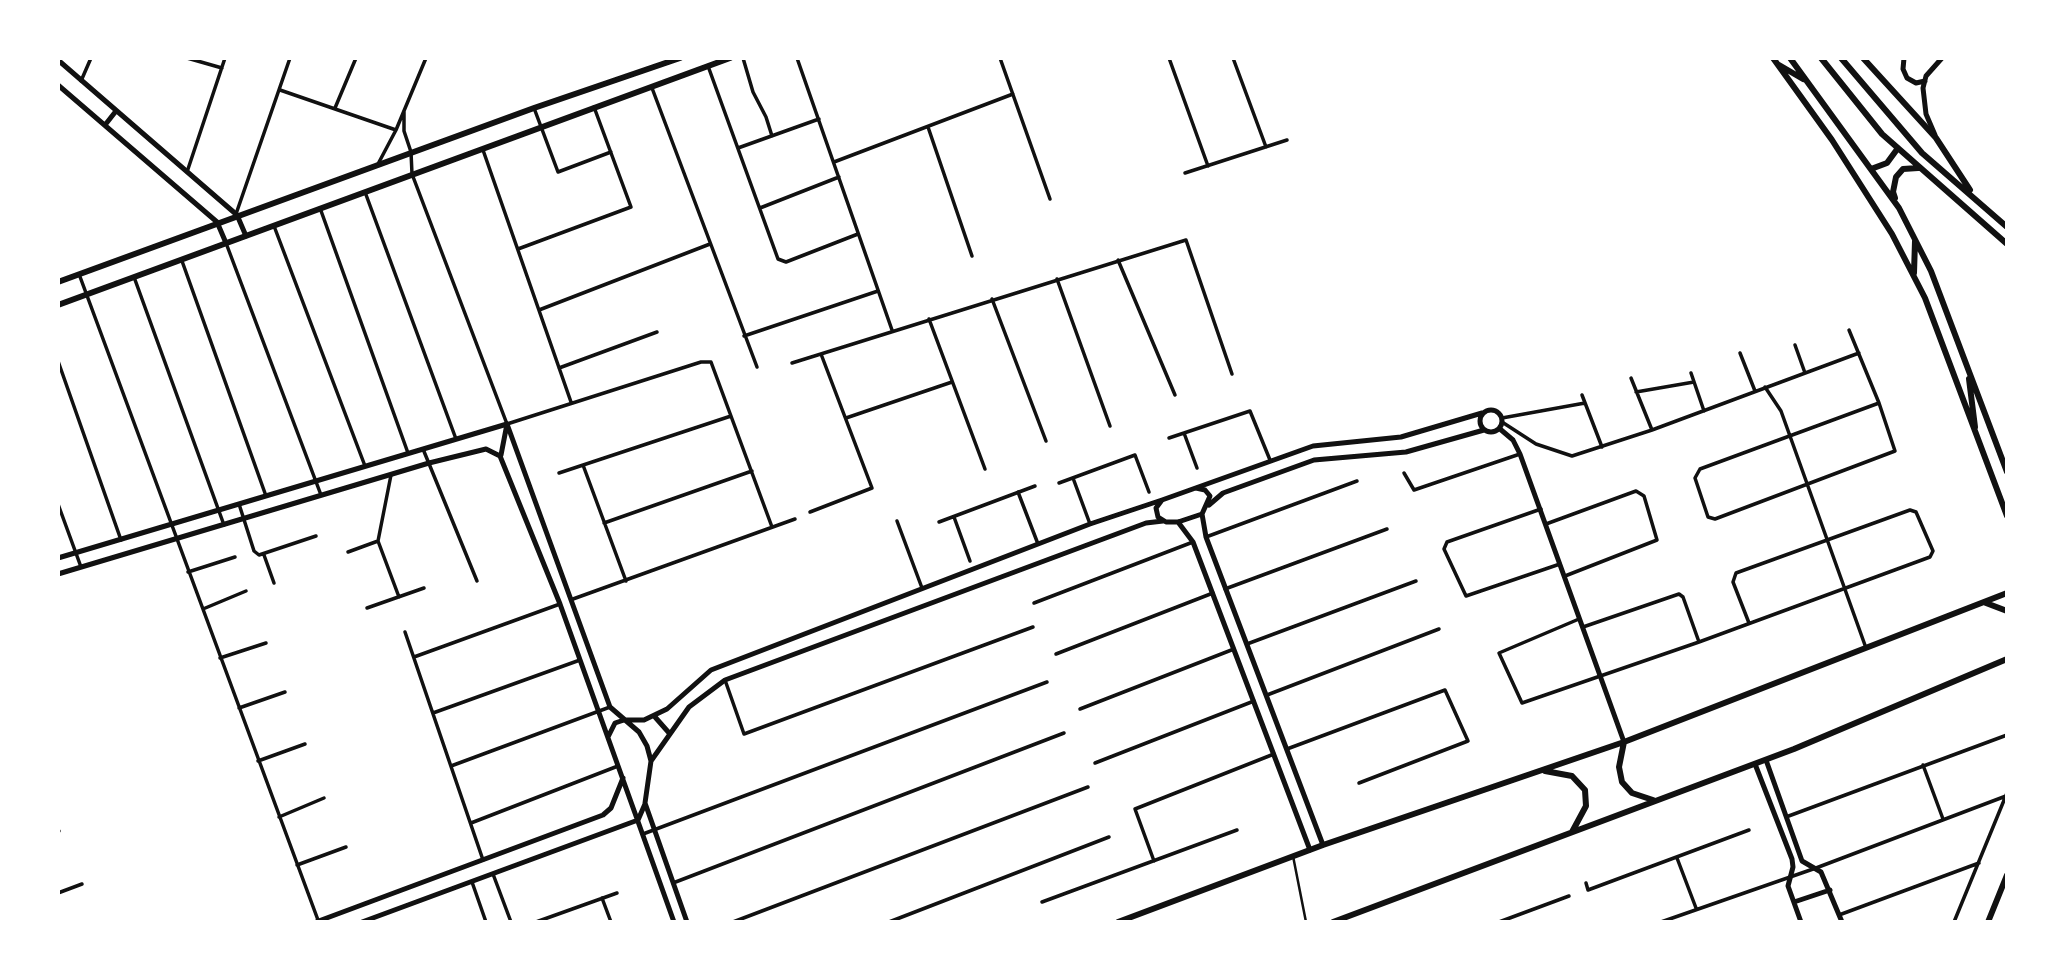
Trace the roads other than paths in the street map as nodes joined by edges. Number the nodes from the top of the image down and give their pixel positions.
1 (91, 58) edge
2 (187, 58) edge
3 (225, 58) edge
4 (290, 58) edge
5 (356, 58) edge
6 (426, 58) edge
7 (680, 58) edge
8 (730, 58) edge
9 (743, 58) edge
10 (797, 58) edge
11 (1000, 58) edge
12 (1169, 58) edge
13 (1233, 58) edge
14 (1790, 58) edge
15 (1821, 58) edge
16 (1841, 58) edge
17 (1863, 58) edge
18 (1903, 58) edge
19 (1942, 58) edge
20 (58, 60) edge
21 (662, 61) edge
22 (1775, 61) edge
23 (708, 66) junction
24 (222, 68) junction
25 (82, 81) junction
26 (1925, 81) junction
27 (1808, 82) junction
28 (58, 85) edge
29 (651, 86) junction
30 (280, 90) junction
31 (1013, 94) junction
32 (534, 107) junction
33 (594, 107) junction
34 (335, 108) junction
35 (116, 111) junction
36 (404, 111) junction
37 (819, 119) junction
38 (105, 125) junction
39 (541, 127) junction
40 (928, 127) junction
41 (396, 130) junction
42 (772, 136) junction
43 (1936, 138) junction
44 (1287, 140) dead end
45 (1266, 147) junction
46 (738, 148) junction
47 (1898, 148) junction
48 (482, 149) junction
49 (411, 152) junction
50 (611, 152) junction
51 (834, 162) junction
52 (378, 164) junction
53 (1208, 166) junction
54 (1920, 168) junction
55 (1871, 169) junction
56 (1185, 173) dead end
57 (187, 174) junction
58 (412, 174) junction
59 (839, 177) junction
60 (365, 192) junction
61 (1975, 197) junction
62 (1050, 199) dead end
63 (320, 208) junction
64 (760, 208) junction
65 (1899, 208) junction
66 (237, 214) junction
67 (217, 222) junction
68 (274, 225) junction
69 (2007, 227) edge
70 (858, 234) junction
71 (246, 236) junction
72 (1915, 239) junction
73 (226, 243) junction
74 (710, 244) junction
75 (2007, 244) edge
76 (517, 249) junction
77 (972, 256) dead end
78 (181, 259) junction
79 (1118, 260) junction
80 (78, 274) junction
81 (1914, 276) junction
82 (134, 277) junction
83 (1057, 279) junction
84 (58, 282) edge
85 (878, 291) junction
86 (86, 294) junction
87 (992, 299) junction
88 (58, 305) edge
89 (539, 310) junction
90 (929, 319) junction
91 (892, 330) junction
92 (1849, 330) dead end
93 (657, 332) dead end
94 (744, 336) junction
95 (1795, 345) dead end
96 (1740, 353) dead end
97 (1859, 353) junction
98 (821, 354) junction
99 (58, 361) edge
100 (792, 363) dead end
101 (757, 367) dead end
102 (1967, 367) junction
103 (559, 368) junction
104 (1691, 373) dead end
105 (1805, 373) junction
106 (1232, 374) dead end
107 (1631, 378) dead end
108 (953, 382) junction
109 (1694, 382) junction
110 (1765, 387) junction
111 (1755, 391) junction
112 (1636, 392) junction
113 (1175, 395) dead end
114 (1582, 395) dead end
115 (571, 402) junction
116 (1585, 403) junction
117 (1879, 403) junction
118 (1704, 411) junction
119 (1482, 413) junction
120 (732, 416) junction
121 (846, 418) junction
122 (1501, 423) junction
123 (507, 424) junction
124 (1110, 426) dead end
125 (1432, 430) junction
126 (1484, 430) junction
127 (1652, 430) junction
128 (1184, 433) junction
129 (1790, 436) junction
130 (1169, 438) dead end
131 (456, 439) junction
132 (1977, 439) junction
133 (1046, 441) dead end
134 (1437, 445) junction
135 (1602, 447) junction
136 (423, 449) junction
137 (408, 453) junction
138 (1520, 454) junction
139 (500, 456) junction
140 (1270, 460) junction
141 (429, 463) junction
142 (365, 466) junction
143 (583, 466) junction
144 (1198, 468) dead end
145 (985, 469) dead end
146 (752, 471) junction
147 (2007, 472) edge
148 (559, 473) dead end
149 (1404, 473) dead end
150 (391, 474) junction
151 (1073, 478) junction
152 (316, 481) junction
153 (1357, 481) dead end
154 (1059, 483) dead end
155 (1035, 486) dead end
156 (1808, 486) junction
157 (1196, 488) junction
158 (1018, 492) junction
159 (1149, 492) dead end
160 (321, 495) junction
161 (266, 496) junction
162 (1162, 500) junction
163 (58, 504) edge
164 (239, 504) junction
165 (1209, 505) junction
166 (1541, 509) junction
167 (219, 510) junction
168 (810, 512) dead end
169 (1202, 514) junction
170 (953, 516) junction
171 (2007, 516) edge
172 (243, 519) junction
173 (795, 519) dead end
174 (897, 521) dead end
175 (1163, 521) junction
176 (939, 522) dead end
177 (1178, 522) junction
178 (604, 523) junction
179 (1090, 524) junction
180 (1546, 524) junction
181 (170, 525) junction
182 (224, 525) junction
183 (772, 527) junction
184 (1387, 529) dead end
185 (316, 536) dead end
186 (1206, 537) junction
187 (176, 539) junction
188 (1828, 539) junction
189 (121, 540) junction
190 (378, 541) junction
191 (1193, 542) junction
192 (1038, 544) junction
193 (348, 552) dead end
194 (76, 553) junction
195 (264, 555) junction
196 (235, 557) dead end
197 (58, 558) edge
198 (970, 561) dead end
199 (1560, 564) junction
200 (81, 567) junction
201 (188, 572) junction
202 (58, 574) edge
203 (1565, 576) junction
204 (477, 581) dead end
205 (626, 581) junction
206 (1416, 581) dead end
207 (274, 583) dead end
208 (424, 588) dead end
209 (922, 588) junction
210 (1225, 589) junction
211 (1844, 589) junction
212 (246, 591) dead end
213 (1213, 593) junction
214 (2007, 593) edge
215 (399, 597) junction
216 (573, 599) junction
217 (1034, 603) dead end
218 (1986, 603) junction
219 (560, 604) junction
220 (367, 608) dead end
221 (202, 609) junction
222 (2007, 611) edge
223 (1580, 619) junction
224 (1749, 623) junction
225 (1033, 627) dead end
226 (1583, 627) junction
227 (1438, 629) dead end
228 (405, 632) dead end
229 (1699, 642) junction
230 (266, 643) dead end
231 (1247, 644) junction
232 (1866, 648) junction
233 (1234, 649) junction
234 (1056, 654) dead end
235 (414, 657) junction
236 (220, 658) junction
237 (2007, 659) edge
238 (580, 660) junction
239 (1601, 677) junction
240 (725, 680) junction
241 (1047, 682) dead end
242 (285, 692) dead end
243 (1267, 695) junction
244 (1254, 701) junction
245 (610, 707) junction
246 (239, 708) junction
247 (1080, 709) dead end
248 (599, 711) junction
249 (433, 713) junction
250 (655, 717) junction
251 (624, 720) junction
252 (670, 733) junction
253 (1064, 733) dead end
254 (2007, 735) edge
255 (608, 737) junction
256 (1624, 742) junction
257 (304, 744) dead end
258 (1287, 748) junction
259 (1274, 754) junction
260 (1766, 760) junction
261 (258, 761) junction
262 (652, 761) junction
263 (1095, 763) dead end
264 (1755, 764) junction
265 (1923, 765) junction
266 (451, 766) junction
267 (618, 766) junction
268 (1542, 771) junction
269 (622, 778) junction
270 (1359, 783) dead end
271 (1088, 787) dead end
272 (2007, 794) edge
273 (324, 799) dead end
274 (1653, 800) junction
275 (645, 803) junction
276 (279, 817) junction
277 (1786, 817) junction
278 (638, 820) junction
279 (1943, 820) junction
280 (586, 821) junction
281 (471, 823) junction
282 (654, 829) junction
283 (1237, 830) dead end
284 (1749, 830) dead end
285 (1572, 832) junction
286 (643, 834) junction
287 (592, 837) junction
288 (1109, 837) dead end
289 (1323, 845) junction
290 (346, 847) dead end
291 (1310, 850) junction
292 (1293, 856) junction
293 (1677, 858) junction
294 (483, 860) junction
295 (1154, 861) junction
296 (1979, 863) junction
297 (297, 865) junction
298 (1816, 868) junction
299 (494, 874) junction
300 (1791, 875) junction
301 (2007, 875) edge
302 (472, 882) junction
303 (673, 883) junction
304 (1586, 883) dead end
305 (82, 884) dead end
306 (1829, 890) junction
307 (617, 892) dead end
308 (58, 893) edge
309 (1569, 896) dead end
310 (602, 898) junction
311 (1042, 902) dead end
312 (1794, 902) junction
313 (1696, 909) junction
314 (1839, 915) junction
315 (318, 922) edge
316 (362, 922) edge
317 (486, 922) edge
318 (511, 922) edge
319 (536, 922) edge
320 (611, 922) edge
321 (674, 922) edge
322 (687, 922) edge
323 (733, 922) edge
324 (889, 922) edge
325 (1118, 922) edge
326 (1306, 922) edge
327 (1333, 922) edge
328 (1499, 922) edge
329 (1661, 922) edge
330 (1801, 922) edge
331 (1842, 922) edge
332 (1954, 922) edge
333 (1988, 922) edge

1 - 25 street
2 - 24 street
3 - 24 street
4 - 30 street
5 - 34 street
6 - 36 street
7 - 21 main road
8 - 23 main road
9 - 42 street
10 - 37 street
11 - 31 street
12 - 53 street
13 - 45 street
14 - 27 main road
15 - 47 main road
16 - 61 main road
17 - 43 main road
18 - 26 street
19 - 26 street
20 - 25 street
21 - 32 main road
22 - 27 main road
22 - 81 main road
23 - 29 main road
23 - 46 street
24 - 57 street
25 - 35 street
26 - 43 street
27 - 55 main road
28 - 38 street
29 - 33 main road
29 - 74 street
30 - 34 street
30 - 66 street
31 - 40 street
31 - 62 street
32 - 39 street
32 - 49 main road
33 - 39 main road
33 - 50 street
34 - 41 street
35 - 38 street
35 - 57 street
36 - 41 street
36 - 49 street
37 - 42 street
37 - 51 street
38 - 67 street
39 - 48 main road
39 - 50 street
40 - 51 street
40 - 77 street
41 - 52 street
42 - 46 street
43 - 61 main road
44 - 45 street
45 - 53 street
46 - 64 street
47 - 54 main road
47 - 55 main road
48 - 58 main road
48 - 76 street
49 - 52 main road
49 - 58 street
50 - 76 street
51 - 59 street
52 - 66 main road
53 - 56 street
54 - 65 main road
54 - 75 main road
55 - 65 main road
57 - 66 street
58 - 60 main road
58 - 123 street
59 - 64 street
59 - 70 street
60 - 63 main road
60 - 131 street
61 - 69 main road
63 - 68 main road
63 - 137 street
64 - 70 street
65 - 72 main road
66 - 67 main road
66 - 71 street
67 - 73 street
67 - 80 main road
68 - 71 main road
68 - 142 street
70 - 85 street
71 - 73 main road
72 - 81 main road
72 - 102 main road
73 - 78 main road
73 - 152 street
74 - 89 street
74 - 94 street
76 - 89 street
78 - 82 main road
78 - 161 street
79 - 83 street
79 - 106 street
79 - 113 street
80 - 84 main road
80 - 86 street
81 - 132 main road
82 - 86 main road
82 - 167 street
83 - 87 street
83 - 124 street
85 - 91 street
85 - 94 street
86 - 88 main road
86 - 181 street
87 - 90 street
87 - 133 street
89 - 103 street
90 - 91 street
90 - 108 street
91 - 98 street
92 - 97 street
93 - 103 street
94 - 101 street
95 - 105 street
96 - 111 street
97 - 105 street
97 - 117 street
98 - 100 street
98 - 121 street
99 - 189 street
102 - 132 main road
102 - 147 main road
103 - 115 street
104 - 109 street
105 - 110 street
107 - 112 street
108 - 121 street
108 - 145 street
109 - 112 street
109 - 118 street
110 - 111 street
110 - 129 street
111 - 118 street
112 - 127 street
114 - 116 street
115 - 120 street
115 - 123 street
116 - 122 street
116 - 135 street
117 - 129 street
117 - 156 street
118 - 127 street
119 - 122 street
119 - 125 street
119 - 126 street
120 - 143 street
120 - 146 street
121 - 168 street
122 - 126 street
122 - 135 street
122 - 138 street
123 - 131 street
123 - 139 street
123 - 216 street
125 - 134 street
125 - 140 street
126 - 134 street
127 - 135 street
128 - 130 street
128 - 140 street
128 - 144 street
129 - 156 street
129 - 156 street
131 - 136 street
132 - 171 main road
134 - 165 street
136 - 137 street
136 - 141 street
137 - 142 street
138 - 149 street
138 - 166 street
139 - 141 street
139 - 219 street
140 - 157 street
141 - 150 street
141 - 204 street
142 - 152 street
143 - 148 street
143 - 178 street
146 - 178 street
146 - 183 street
150 - 160 street
150 - 190 street
151 - 154 street
151 - 159 street
151 - 179 street
152 - 160 street
152 - 161 street
153 - 186 street
155 - 158 street
156 - 188 street
157 - 162 street
157 - 165 street
158 - 170 street
158 - 192 street
160 - 172 street
161 - 164 street
162 - 175 street
162 - 179 street
163 - 194 street
164 - 167 street
164 - 172 street
165 - 169 street
166 - 180 street
166 - 199 street
167 - 181 street
167 - 182 street
169 - 177 street
169 - 186 street
170 - 176 street
170 - 198 street
172 - 182 street
172 - 195 street
173 - 183 street
174 - 209 street
175 - 177 street
175 - 240 street
177 - 191 street
178 - 205 street
179 - 192 street
180 - 199 street
180 - 203 street
181 - 187 street
181 - 189 street
182 - 187 street
183 - 205 street
184 - 210 street
185 - 195 street
186 - 191 street
186 - 210 street
187 - 200 street
187 - 201 street
188 - 211 street
188 - 211 street
188 - 224 street
189 - 194 street
190 - 193 street
190 - 215 street
191 - 213 street
191 - 217 street
192 - 209 street
194 - 197 street
194 - 200 street
195 - 207 street
196 - 201 street
199 - 203 street
200 - 202 street
201 - 221 street
203 - 223 street
205 - 216 street
206 - 231 street
208 - 215 street
209 - 250 street
210 - 213 street
210 - 231 street
211 - 224 street
211 - 232 street
212 - 221 street
213 - 233 street
213 - 234 street
214 - 218 main road
215 - 220 street
216 - 245 street
218 - 222 main road
218 - 232 main road
219 - 235 street
219 - 238 street
221 - 236 street
223 - 226 street
223 - 239 street
224 - 229 street
225 - 240 street
226 - 229 street
226 - 239 street
227 - 243 street
228 - 235 street
229 - 239 street
230 - 236 street
231 - 233 street
231 - 243 street
232 - 256 main road
233 - 244 street
233 - 247 street
235 - 249 street
236 - 246 street
237 - 260 main road
238 - 248 street
238 - 249 street
239 - 256 street
240 - 252 street
241 - 282 street
242 - 246 street
243 - 258 street
244 - 259 street
244 - 263 street
245 - 248 street
245 - 251 street
246 - 261 street
248 - 255 street
248 - 266 street
249 - 266 street
250 - 251 street
250 - 252 street
251 - 255 street
251 - 262 street
252 - 262 street
253 - 303 street
254 - 265 street
255 - 267 street
256 - 268 main road
256 - 274 main road
257 - 261 street
258 - 259 street
258 - 270 street
258 - 289 street
259 - 291 street
259 - 295 street
260 - 264 main road
260 - 277 street
261 - 276 street
262 - 275 street
264 - 274 main road
264 - 300 street
265 - 277 street
265 - 279 street
266 - 281 street
267 - 269 street
267 - 281 street
268 - 285 main road
268 - 289 main road
269 - 278 street
269 - 280 street
271 - 323 street
272 - 279 street
272 - 296 street
273 - 276 street
274 - 285 main road
275 - 278 street
275 - 282 street
276 - 297 street
277 - 298 street
278 - 286 street
278 - 287 street
279 - 298 street
280 - 287 street
280 - 294 street
281 - 294 street
282 - 286 street
282 - 303 street
283 - 295 street
284 - 293 street
285 - 327 main road
286 - 321 street
287 - 299 street
288 - 324 street
289 - 291 main road
290 - 297 street
291 - 292 main road
292 - 325 main road
292 - 326 street
293 - 304 street
293 - 313 street
294 - 315 street
295 - 311 street
296 - 314 street
296 - 332 street
297 - 315 street
298 - 300 street
298 - 306 street
299 - 302 street
299 - 318 street
300 - 312 street
300 - 313 street
301 - 333 main road
302 - 316 street
302 - 317 street
303 - 322 street
305 - 308 street
306 - 312 street
306 - 314 street
307 - 310 street
309 - 328 street
310 - 319 street
310 - 320 street
312 - 330 street
313 - 329 street
314 - 331 street

